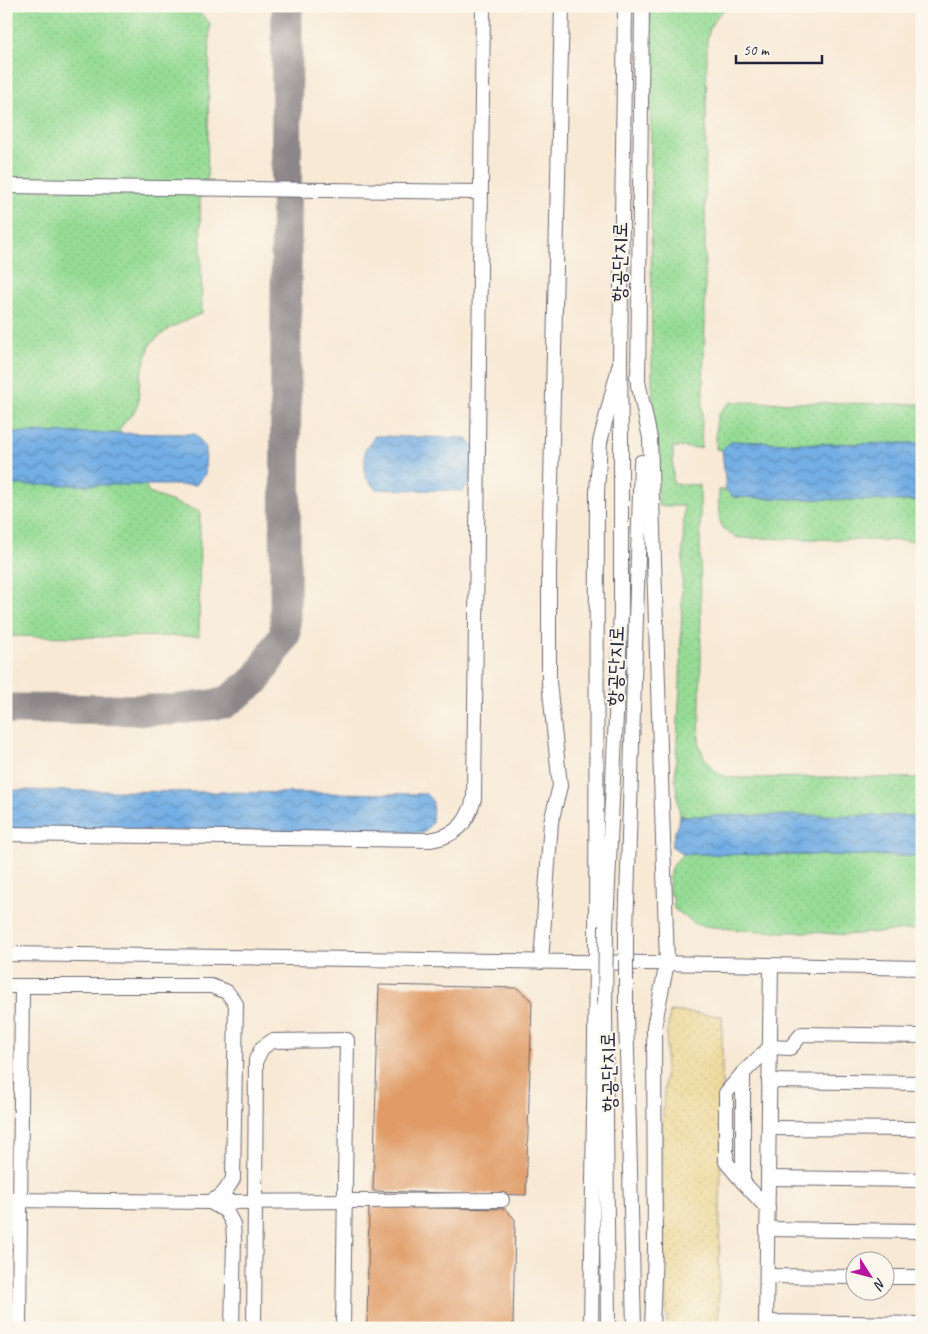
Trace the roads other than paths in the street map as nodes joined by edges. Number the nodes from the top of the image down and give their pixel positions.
1 (483, 6) edge
2 (562, 6) edge
3 (625, 6) edge
4 (642, 6) edge
5 (6, 186) edge
6 (480, 192) junction
7 (620, 363) junction
8 (646, 497) junction
9 (6, 834) edge
10 (6, 954) edge
11 (541, 962) junction
12 (596, 963) junction
13 (667, 963) junction
14 (771, 965) junction
15 (922, 968) edge
16 (6, 986) edge
17 (22, 986) junction
18 (922, 1036) edge
19 (770, 1047) junction
20 (769, 1081) junction
21 (922, 1083) edge
22 (769, 1128) junction
23 (922, 1129) edge
24 (768, 1178) junction
25 (922, 1180) edge
26 (6, 1200) edge
27 (21, 1200) junction
28 (502, 1200) dead end
29 (255, 1201) junction
30 (345, 1201) junction
31 (209, 1202) junction
32 (768, 1208) junction
33 (767, 1229) junction
34 (922, 1231) edge
35 (767, 1276) junction
36 (846, 1277) edge
37 (896, 1277) edge
38 (922, 1277) edge
39 (922, 1324) edge
40 (764, 1325) edge
41 (19, 1328) edge
42 (232, 1328) edge
43 (254, 1328) edge
44 (343, 1328) edge
45 (591, 1328) edge
46 (608, 1328) edge
47 (634, 1328) edge
48 (652, 1328) edge

1 - 6 street
2 - 11 street
3 - 7 street, 항공단지로
4 - 8 street, 항공단지로
5 - 6 street
6 - 9 street
7 - 12 street
7 - 46 street, 항공단지로, bridge
8 - 13 street
8 - 47 street, 항공단지로, bridge
10 - 11 street
11 - 12 street
12 - 13 street
12 - 45 street
13 - 14 street
13 - 48 street
14 - 15 street
14 - 19 street
16 - 17 street
17 - 27 street
17 - 31 street
18 - 19 street
19 - 20 street
19 - 32 street
20 - 21 street
20 - 22 street
22 - 23 street
22 - 24 street
24 - 25 street
24 - 32 street
26 - 27 street
27 - 31 street
27 - 41 street
28 - 30 street
29 - 30 street
29 - 30 street
29 - 31 street
29 - 43 street
30 - 44 street
31 - 42 street
32 - 33 street
33 - 34 street
33 - 35 street
35 - 36 street
35 - 40 street
37 - 38 street
39 - 40 street

